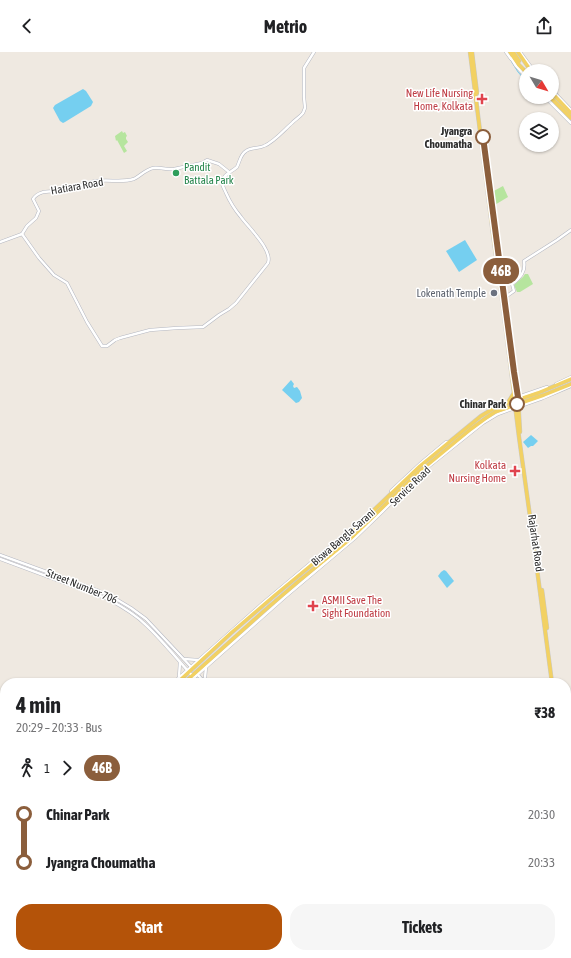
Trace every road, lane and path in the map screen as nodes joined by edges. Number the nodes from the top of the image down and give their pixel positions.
1 (314, 52) edge
2 (471, 52) edge
3 (506, 52) edge
4 (510, 52) edge
5 (516, 53) edge
6 (511, 58) junction
7 (517, 62) junction
8 (520, 64) edge
9 (524, 64) edge
10 (519, 69) edge
11 (559, 98) edge
12 (559, 100) edge
13 (552, 104) edge
14 (557, 104) edge
15 (571, 111) edge
16 (571, 118) edge
17 (571, 123) edge
18 (229, 172) junction
19 (571, 230) edge
20 (22, 234) junction
21 (0, 242) edge
22 (504, 298) junction
23 (571, 378) edge
24 (571, 385) edge
25 (514, 393) junction
26 (509, 401) junction
27 (517, 402) junction
28 (502, 405) junction
29 (382, 509) junction
30 (350, 533) junction
31 (0, 555) edge
32 (0, 559) edge
33 (184, 659) junction
34 (198, 660) junction
35 (180, 662) junction
36 (206, 667) junction
37 (192, 668) junction
38 (188, 671) junction
39 (197, 674) junction
40 (193, 677) joint
41 (179, 678) joint
42 (182, 678) edge
43 (201, 678) edge
44 (205, 678) edge
45 (552, 678) edge

1 - 18 street
2 - 22 main road
2 - 25 main road
3 - 6 street
4 - 7 main road
5 - 9 main road
6 - 7 street
6 - 10 street
7 - 8 main road
11 - 15 street
12 - 15 main road
13 - 17 street
14 - 16 main road
18 - 20 street, Hatiara Road
18 - 20 street
19 - 22 street
20 - 21 street, Hatiara Road
22 - 27 main road
23 - 27 main road, Biswa Bangla Sarani
24 - 27 main road, Biswa Bangla Sarani
25 - 26 main road
25 - 27 main road
26 - 27 street
26 - 28 street
27 - 28 main road, Biswa Bangla Sarani
27 - 29 main road, Biswa Bangla Sarani
27 - 45 main road, Rajarhat Road
28 - 29 main road, Biswa Bangla Sarani
29 - 30 main road, Biswa Bangla Sarani
29 - 36 street, Service Road
29 - 39 main road, Biswa Bangla Sarani
30 - 34 street
30 - 37 main road, Biswa Bangla Sarani
31 - 33 street, Street Number 706
32 - 35 street, Street Number 706
33 - 34 street
33 - 37 street, Street Number 706
34 - 37 street
35 - 38 street, Street Number 706
35 - 41 street
36 - 39 street, Service Road
36 - 44 street
37 - 38 main road, Biswa Bangla Sarani
37 - 39 street, Street Number 706
38 - 40 street, Street Number 706
38 - 41 street
38 - 42 main road, Biswa Bangla Sarani
39 - 40 main road, Biswa Bangla Sarani
39 - 43 street, Street Number 706

